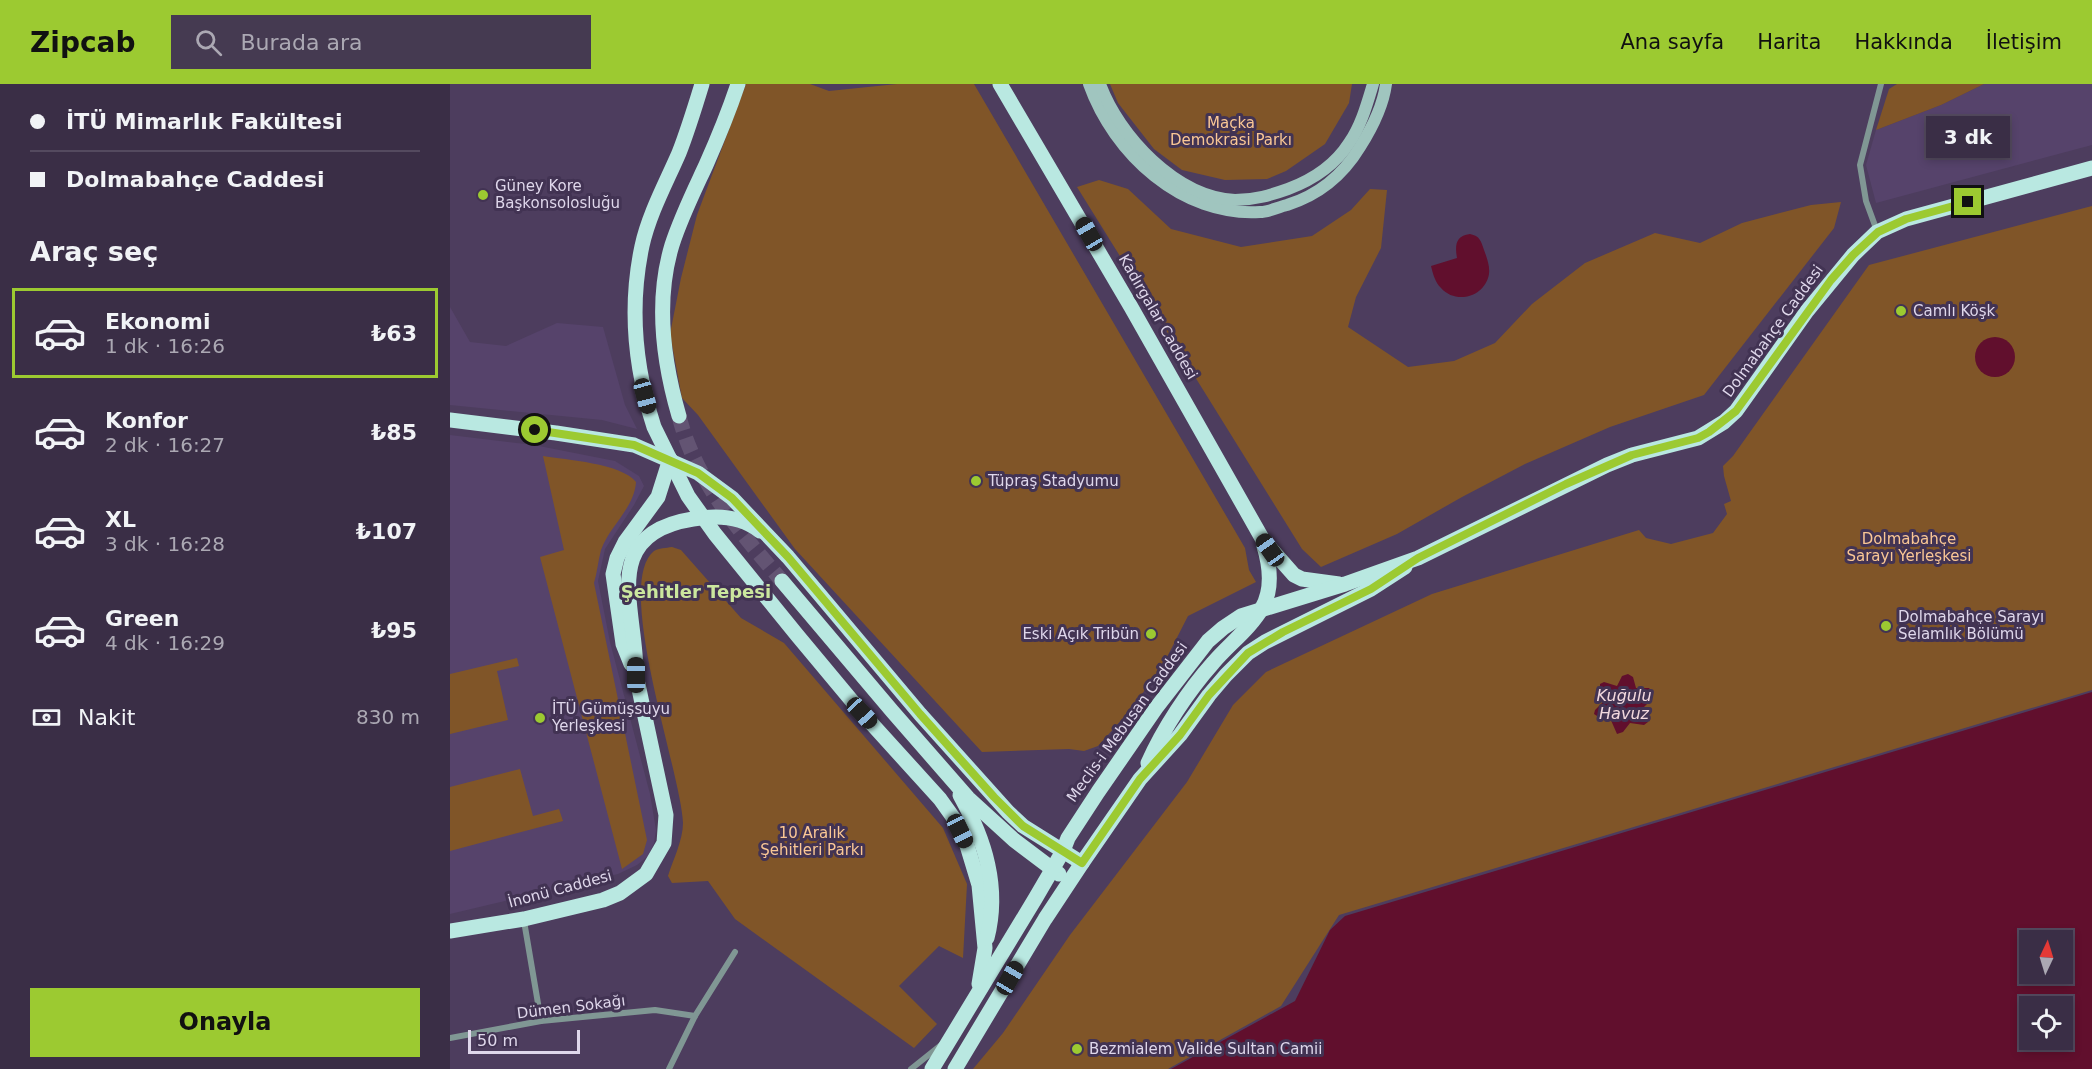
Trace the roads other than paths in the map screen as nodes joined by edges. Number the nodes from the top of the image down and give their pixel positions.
1 (702, 84) edge
2 (738, 84) edge
3 (1000, 84) edge
4 (1089, 84) edge
5 (1100, 84) edge
6 (1373, 84) edge
7 (1386, 84) edge
8 (1881, 84) edge
9 (2092, 168) edge
10 (1878, 232) junction
11 (679, 416) tunnel mouth
12 (450, 420) edge
13 (670, 459) junction
14 (703, 517) junction
15 (769, 538) junction
16 (1263, 540) junction
17 (1418, 558) junction
18 (782, 581) tunnel mouth
19 (1345, 584) junction
20 (1262, 609) junction
21 (636, 675) junction
22 (951, 779) junction
23 (1140, 779) junction
24 (1063, 851) junction
25 (1082, 863) junction
26 (1053, 868) junction
27 (1069, 883) junction
28 (524, 919) junction
29 (450, 931) edge
30 (985, 948) junction
31 (735, 952) dead end
32 (978, 990) junction
33 (695, 1016) junction
34 (541, 1021) junction
35 (955, 1033) junction
36 (450, 1038) edge
37 (669, 1069) edge
38 (911, 1069) edge
39 (932, 1069) edge
40 (955, 1069) edge

1 - 13 main road
2 - 11 main road
3 - 16 main road, Kadırgalar Caddesi
4 - 7 main road
5 - 6 main road
8 - 10 street
9 - 10 main road, Dolmabahçe Caddesi
10 - 17 main road, Dolmabahçe Caddesi
12 - 13 main road
13 - 14 main road
13 - 15 main road
13 - 21 main road, İnonü Caddesi
14 - 15 main road, İnonü Caddesi
14 - 21 main road, İnonü Caddesi
14 - 30 main road
15 - 24 main road
16 - 19 main road, Kadırgalar Caddesi
16 - 20 main road, Kadırgalar Caddesi
17 - 19 main road, Meclis-i Mebusan Caddesi
17 - 23 main road
18 - 22 main road
19 - 20 main road, Meclis-i Mebusan Caddesi
20 - 23 main road
20 - 24 main road, Meclis-i Mebusan Caddesi
21 - 28 main road, İnonü Caddesi
22 - 26 main road
22 - 30 main road
23 - 25 main road
24 - 25 main road
24 - 26 main road, Meclis-i Mebusan Caddesi
25 - 27 main road
26 - 27 main road
26 - 32 main road, Meclis-i Mebusan Caddesi
27 - 40 main road
28 - 29 main road, İnonü Caddesi
28 - 34 street
30 - 32 main road
31 - 33 street
32 - 35 main road, Meclis-i Mebusan Caddesi
33 - 34 street, Dümen Sokağı
33 - 37 street
34 - 36 street, Dümen Sokağı
35 - 38 street
35 - 39 main road, Meclis-i Mebusan Caddesi

